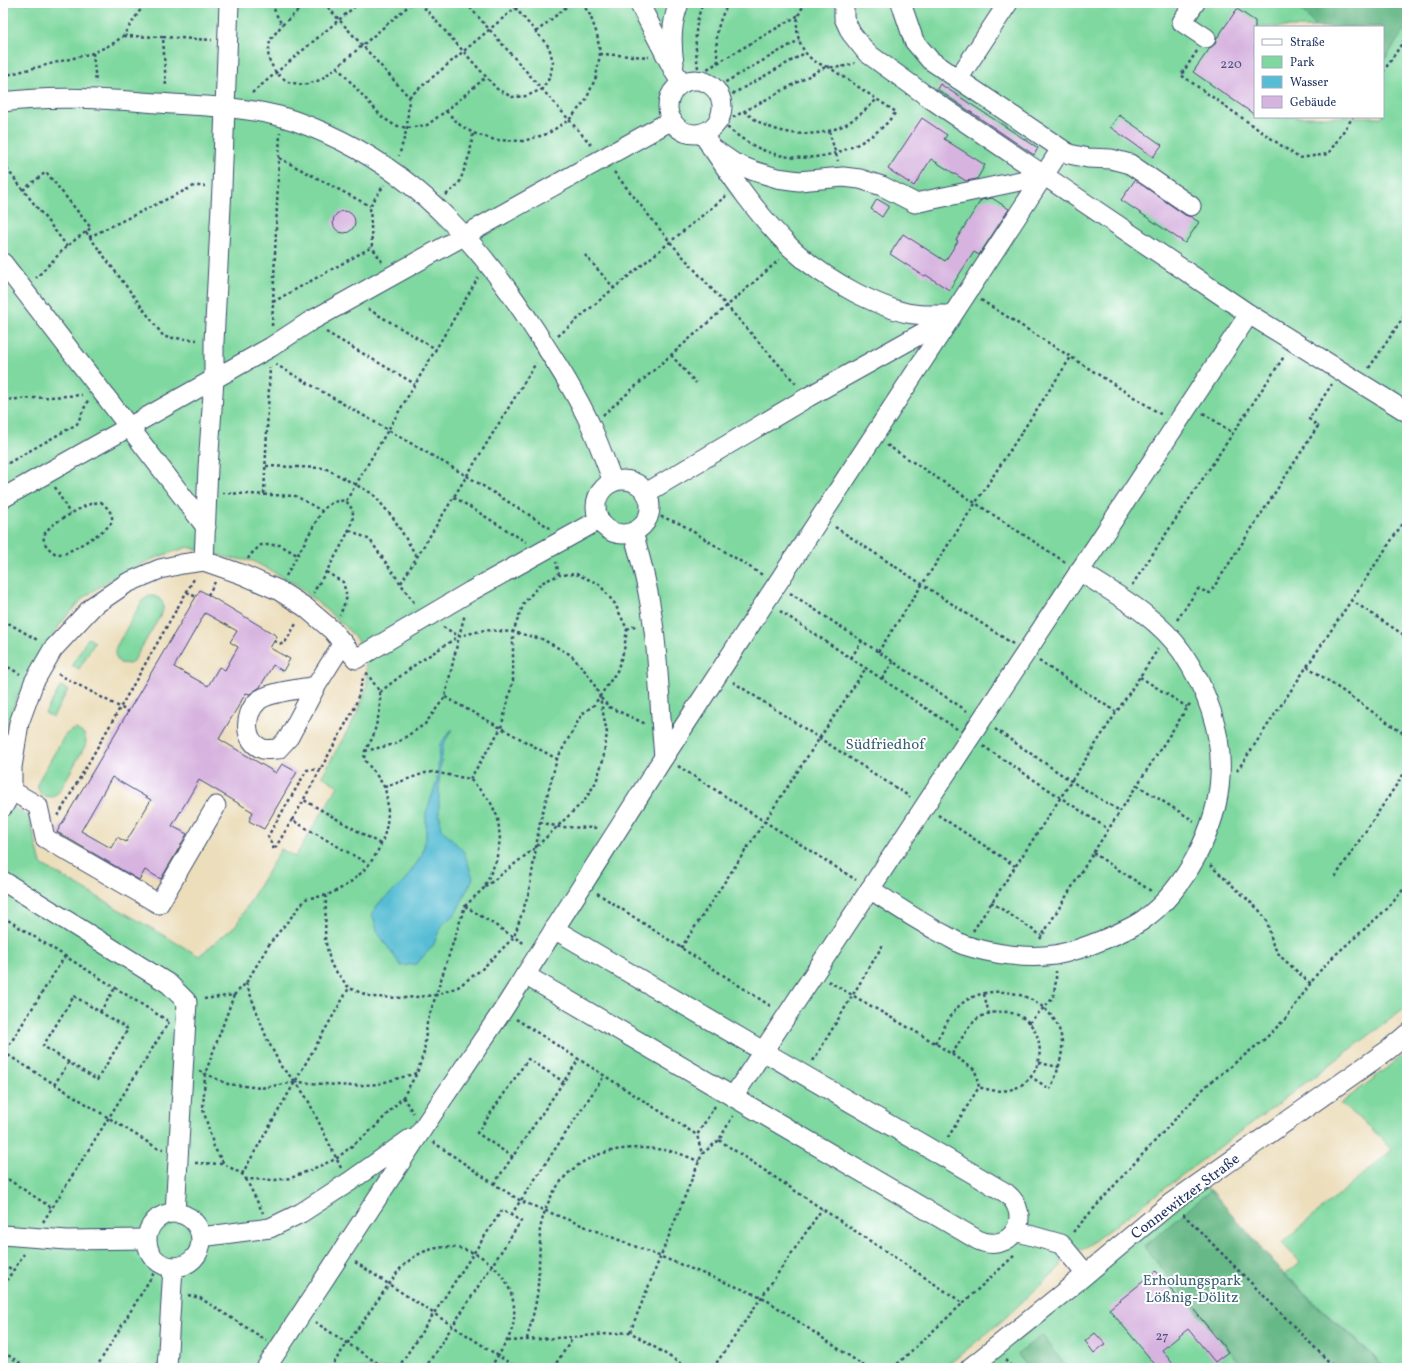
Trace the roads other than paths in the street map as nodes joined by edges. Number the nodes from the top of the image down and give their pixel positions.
1 (229, 3) edge
2 (639, 3) edge
3 (678, 3) edge
4 (844, 3) edge
5 (901, 3) edge
6 (1008, 3) edge
7 (1195, 3) edge
8 (1206, 38) road end
9 (675, 71) junction
10 (958, 79) junction
11 (3, 102) edge
12 (225, 107) junction
13 (672, 120) junction
14 (711, 133) junction
15 (1061, 149) junction
16 (1044, 176) junction
17 (1191, 206) dead end
18 (465, 235) junction
19 (3, 263) edge
20 (1249, 314) junction
21 (954, 315) junction
22 (214, 379) junction
23 (1407, 412) edge
24 (128, 427) junction
25 (613, 482) junction
26 (646, 493) junction
27 (3, 498) edge
28 (599, 520) junction
29 (206, 527) junction
30 (633, 532) junction
31 (204, 561) junction
32 (1079, 571) junction
33 (337, 636) junction
34 (316, 686) dead end
35 (664, 757) junction
36 (12, 791) junction
37 (216, 806) dead end
38 (3, 807) edge
39 (3, 881) edge
40 (870, 889) junction
41 (554, 929) junction
42 (525, 975) junction
43 (1407, 1034) edge
44 (764, 1051) junction
45 (733, 1097) junction
46 (420, 1132) junction
47 (175, 1213) junction
48 (1016, 1231) junction
49 (3, 1235) edge
50 (201, 1237) junction
51 (146, 1239) junction
52 (167, 1266) junction
53 (1086, 1274) junction
54 (167, 1368) edge
55 (266, 1368) edge
56 (970, 1368) edge

1 - 12 street
2 - 9 street
3 - 9 street
4 - 16 street
5 - 10 street
6 - 10 street
7 - 8 street
9 - 13 street
9 - 14 street
10 - 15 street
11 - 12 street
12 - 18 street
12 - 22 street
13 - 14 street
13 - 18 street
14 - 16 street
14 - 21 street
15 - 16 street
15 - 17 street
16 - 20 street
16 - 21 street
18 - 22 street
18 - 25 street
19 - 24 street
20 - 23 street
20 - 32 street
21 - 26 street
21 - 35 street
22 - 24 street
22 - 29 street
24 - 27 street
24 - 29 street
25 - 26 street
25 - 28 street
26 - 30 street
28 - 30 street
28 - 33 street
29 - 31 street
30 - 35 street
31 - 33 street
31 - 36 street
32 - 40 street
32 - 40 street
33 - 34 street
35 - 41 street
36 - 37 street
36 - 38 street
39 - 47 street
40 - 44 street
41 - 42 street
41 - 44 street
42 - 45 street
42 - 46 street
43 - 53 street, Connewitzer Straße
44 - 45 street
44 - 48 street
45 - 48 street
46 - 50 street
46 - 55 street
47 - 50 street
47 - 51 street
48 - 53 street
49 - 51 street
50 - 52 street
51 - 52 street
52 - 54 street
53 - 56 street, Connewitzer Straße

